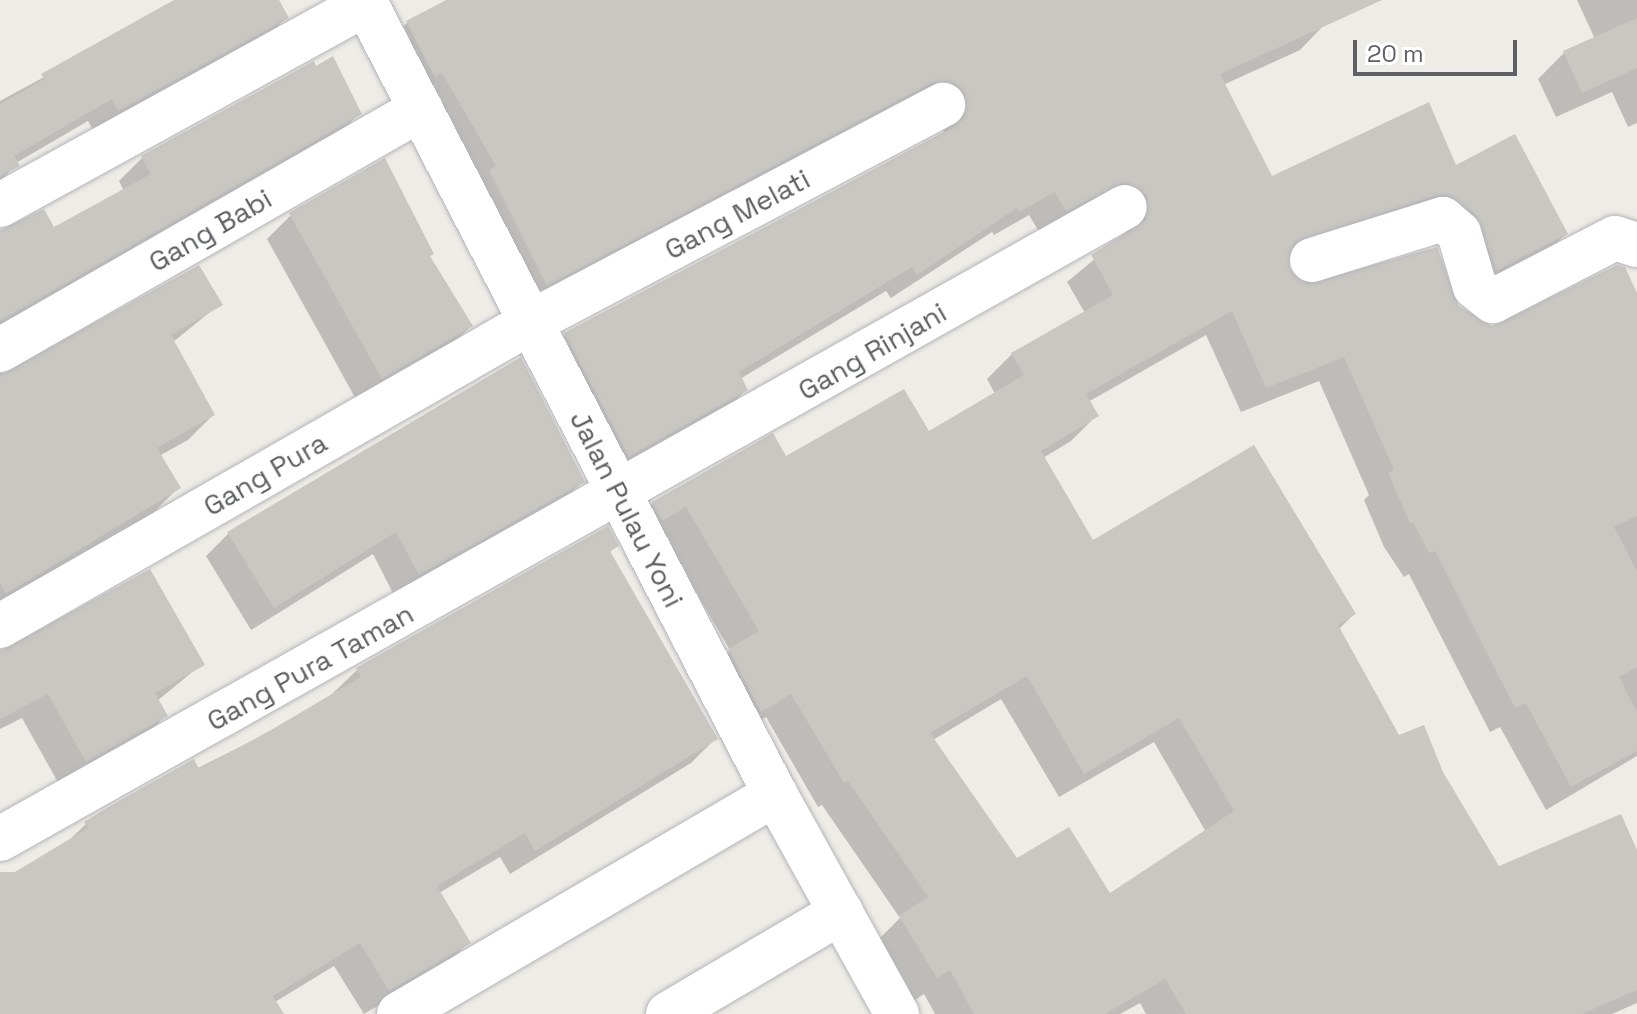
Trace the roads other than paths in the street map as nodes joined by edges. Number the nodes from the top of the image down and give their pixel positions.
1 (365, 2) edge
2 (943, 105) dead end
3 (421, 109) junction
4 (0, 205) edge
5 (1125, 207) dead end
6 (1637, 245) edge
7 (1312, 260) dead end
8 (531, 322) junction
9 (0, 350) edge
10 (620, 494) junction
11 (0, 626) edge
12 (775, 794) junction
13 (0, 839) edge
14 (841, 912) junction
15 (891, 1012) edge
16 (399, 1014) edge
17 (668, 1014) edge

1 - 3 street, Jalan Pulau Yoni
1 - 4 street
2 - 8 street, Gang Melati
3 - 8 street, Jalan Pulau Yoni
3 - 9 street, Gang Babi
5 - 10 street, Gang Rinjani
6 - 7 street
8 - 10 street, Jalan Pulau Yoni
8 - 11 street, Gang Pura
10 - 12 street, Jalan Pulau Yoni
10 - 13 street, Gang Pura Taman
12 - 14 street, Jalan Pulau Yoni
12 - 16 street
14 - 15 street, Jalan Pulau Yoni
14 - 17 street

